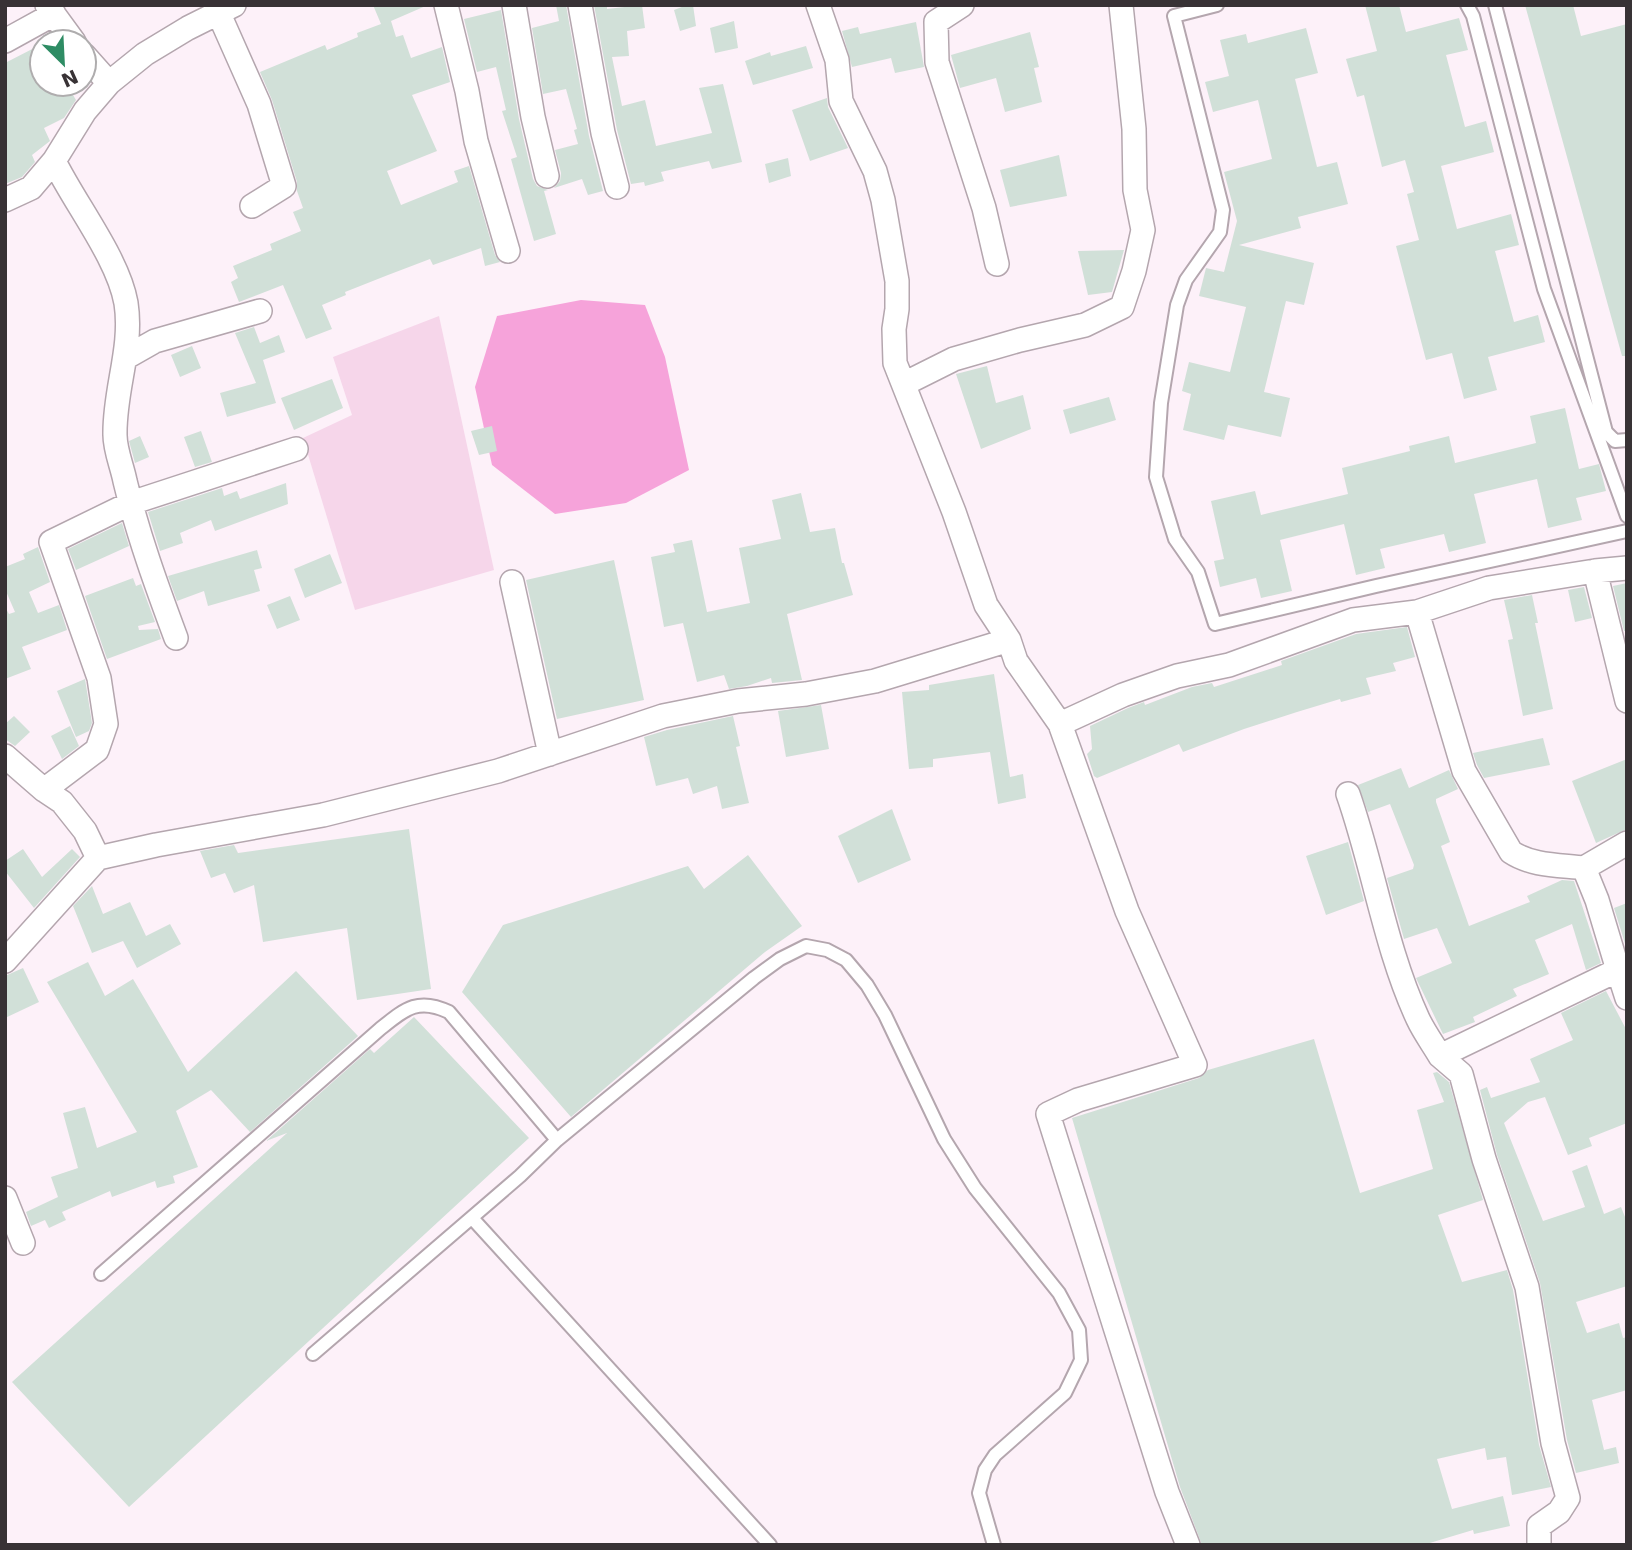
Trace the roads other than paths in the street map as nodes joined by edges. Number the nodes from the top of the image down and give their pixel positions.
1 (446, 5) edge
2 (514, 5) edge
3 (580, 5) edge
4 (818, 5) edge
5 (962, 5) edge
6 (1121, 5) edge
7 (1217, 5) edge
8 (1468, 5) edge
9 (1495, 5) edge
10 (50, 10) edge
11 (227, 10) edge
12 (64, 28) edge
13 (5, 41) edge
14 (98, 71) edge
15 (109, 83) junction
16 (54, 161) junction
17 (547, 176) dead end
18 (617, 187) dead end
19 (5, 201) edge
20 (252, 206) dead end
21 (508, 251) dead end
22 (997, 264) dead end
23 (260, 311) dead end
24 (125, 358) junction
25 (904, 384) junction
26 (1627, 440) edge
27 (296, 449) dead end
28 (131, 503) junction
29 (1627, 516) edge
30 (1627, 531) edge
31 (1627, 568) edge
32 (1595, 571) junction
33 (512, 582) dead end
34 (1417, 612) junction
35 (176, 638) dead end
36 (1009, 640) junction
37 (1627, 701) edge
38 (1060, 724) junction
39 (550, 754) junction
40 (5, 756) edge
41 (44, 790) junction
42 (1348, 794) dead end
43 (1627, 843) edge
44 (98, 859) junction
45 (1584, 868) junction
46 (5, 961) edge
47 (1618, 970) junction
48 (1627, 998) edge
49 (1440, 1056) junction
50 (556, 1140) junction
51 (5, 1198) edge
52 (472, 1218) junction
53 (23, 1243) dead end
54 (101, 1274) dead end
55 (313, 1354) dead end
56 (769, 1545) edge
57 (994, 1545) edge
58 (1188, 1545) edge
59 (1539, 1545) edge

1 - 21 street
2 - 17 street
3 - 18 street
4 - 25 street
5 - 22 street
6 - 25 street
7 - 30 lane
8 - 29 lane
9 - 26 lane
10 - 12 street
10 - 13 street
11 - 15 street
11 - 20 street
14 - 15 street
15 - 16 street
16 - 19 street
16 - 24 street
23 - 24 street
24 - 28 street
25 - 36 street
27 - 28 street
28 - 35 street
28 - 41 street
31 - 32 street
32 - 34 street
32 - 37 street
33 - 39 street
34 - 38 street
34 - 45 street
36 - 38 street
36 - 39 street
38 - 58 street
39 - 44 street
40 - 41 street
41 - 44 street
42 - 49 street
43 - 45 street
44 - 46 street
45 - 47 street
47 - 48 street
47 - 49 street
49 - 59 street
50 - 52 lane
50 - 54 lane
50 - 57 lane
51 - 53 street
52 - 55 lane
52 - 56 lane

